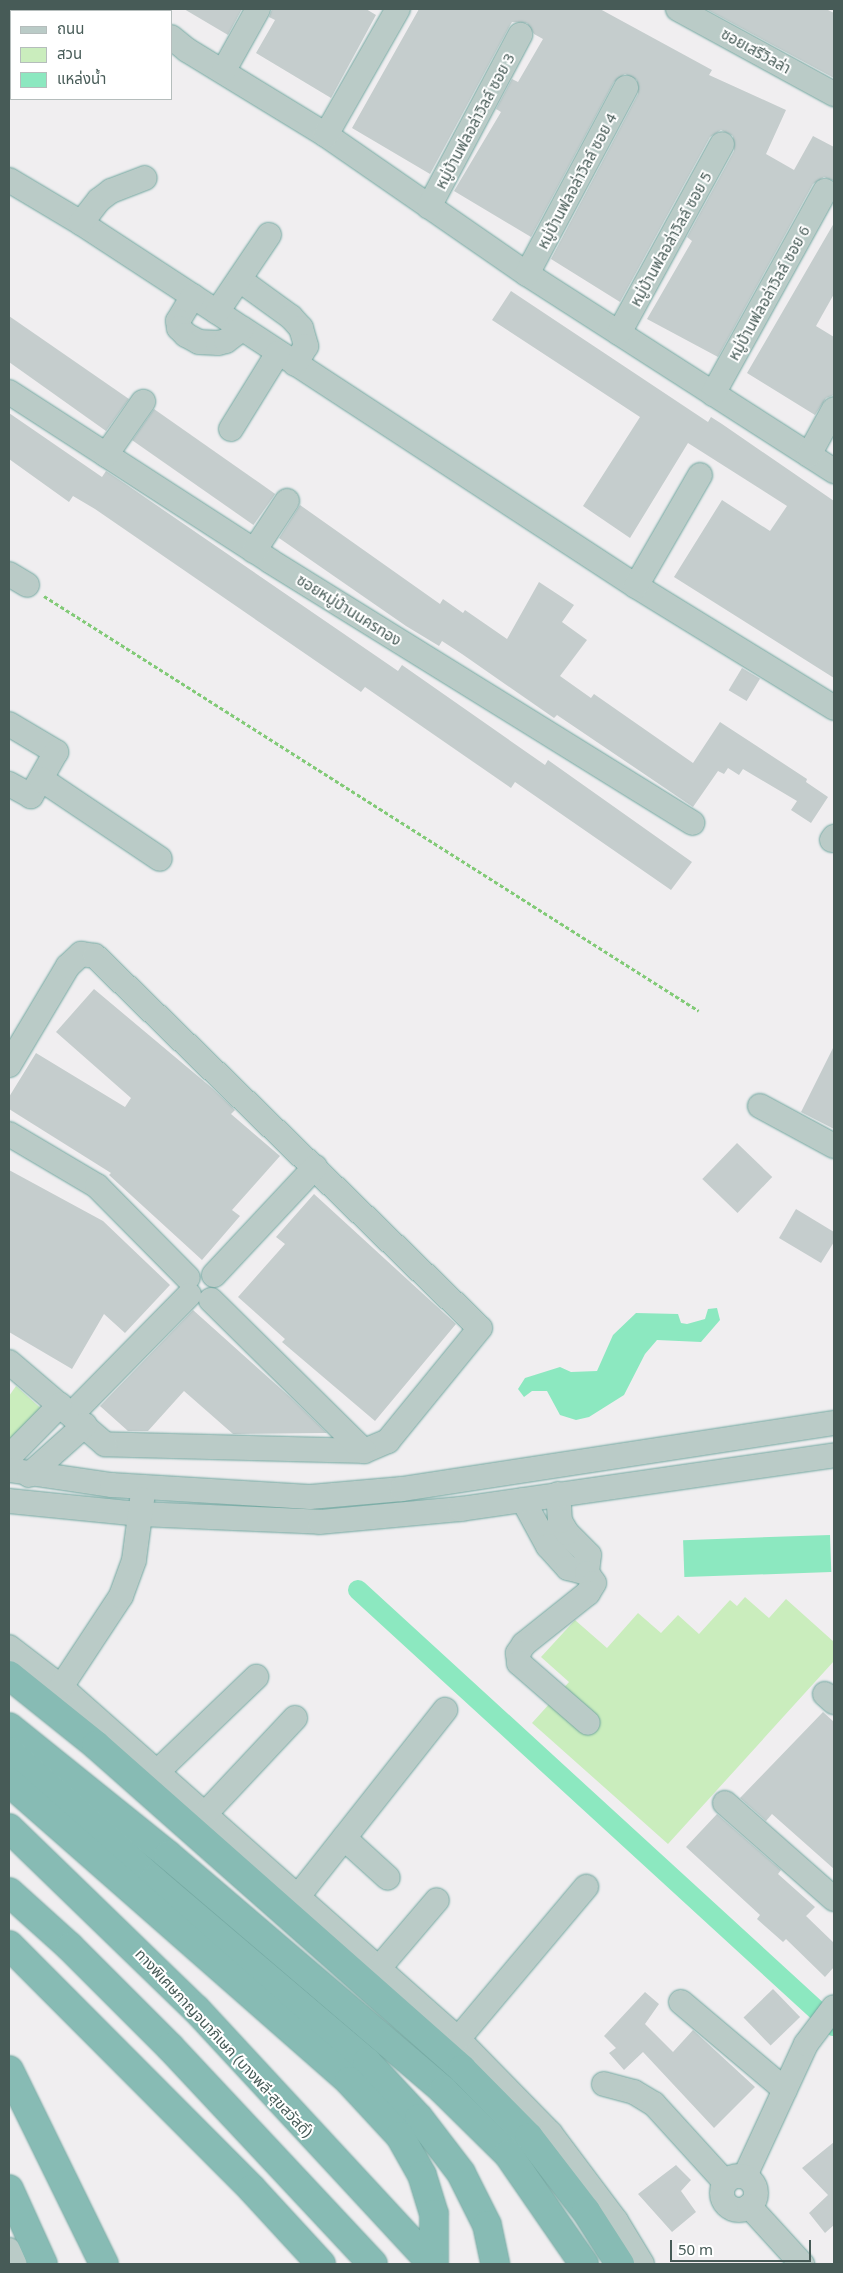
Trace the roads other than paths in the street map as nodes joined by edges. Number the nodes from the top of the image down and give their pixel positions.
1 (258, 9) edge
2 (398, 9) edge
3 (678, 9) edge
4 (520, 35) dead end
5 (172, 38) edge
6 (224, 70) junction
7 (626, 88) dead end
8 (834, 94) edge
9 (326, 135) junction
10 (722, 144) dead end
11 (145, 178) dead end
12 (9, 180) edge
13 (825, 191) dead end
14 (429, 207) junction
15 (81, 223) junction
16 (270, 235) dead end
17 (527, 274) junction
18 (240, 280) junction
19 (193, 296) junction
20 (217, 312) junction
21 (242, 329) junction
22 (619, 333) junction
23 (287, 359) junction
24 (9, 392) edge
25 (713, 394) junction
26 (143, 402) dead end
27 (834, 409) edge
28 (231, 428) dead end
29 (106, 455) junction
30 (809, 455) junction
31 (834, 471) edge
32 (700, 475) dead end
33 (288, 501) dead end
34 (254, 551) junction
35 (636, 586) junction
36 (834, 708) edge
37 (9, 724) edge
38 (41, 779) junction
39 (9, 784) edge
40 (692, 823) dead end
41 (160, 860) dead end
42 (9, 1065) edge
43 (760, 1106) dead end
44 (9, 1134) edge
45 (834, 1146) edge
46 (315, 1167) junction
47 (214, 1275) junction
48 (188, 1287) junction
49 (211, 1300) junction
50 (9, 1362) edge
51 (72, 1415) junction
52 (834, 1423) edge
53 (364, 1451) junction
54 (834, 1456) edge
55 (9, 1457) edge
56 (19, 1472) edge
57 (143, 1488) junction
58 (558, 1494) junction
59 (523, 1500) junction
60 (9, 1501) edge
61 (140, 1514) junction
62 (587, 1573) junction
63 (9, 1647) edge
64 (9, 1675) edge
65 (256, 1677) dead end
66 (60, 1687) junction
67 (445, 1710) dead end
68 (295, 1718) dead end
69 (588, 1723) dead end
70 (9, 1727) edge
71 (9, 1752) edge
72 (156, 1773) junction
73 (9, 1782) edge
74 (726, 1803) dead end
75 (204, 1815) junction
76 (9, 1828) edge
77 (344, 1838) junction
78 (388, 1878) dead end
79 (586, 1887) dead end
80 (9, 1892) edge
81 (299, 1895) junction
82 (834, 1899) edge
83 (436, 1900) dead end
84 (9, 1945) edge
85 (378, 1968) junction
86 (681, 2002) dead end
87 (834, 2006) edge
88 (458, 2039) junction
89 (9, 2070) edge
90 (604, 2084) dead end
91 (785, 2090) junction
92 (735, 2179) junction
93 (9, 2189) edge
94 (43, 2264) edge
95 (104, 2264) edge
96 (321, 2264) edge
97 (373, 2264) edge
98 (433, 2264) edge
99 (495, 2264) edge
100 (584, 2264) edge
101 (620, 2264) edge
102 (642, 2264) edge
103 (802, 2264) edge

1 - 6 street
2 - 9 street
3 - 8 street, ซอยเสรีวิลล่า
4 - 14 street, หมู่บ้านฟลอล่าวิลล์ ซอย 3
5 - 6 street
6 - 9 street
7 - 17 street, หมู่บ้านฟลอล่าวิลล์ ซอย 4
9 - 14 street
10 - 22 street, หมู่บ้านฟลอล่าวิลล์ ซอย 5
11 - 15 street
12 - 15 street
13 - 25 street, หมู่บ้านฟลอล่าวิลล์ ซอย 6
14 - 17 street
15 - 19 street
16 - 18 street
17 - 22 street
18 - 20 street
18 - 23 street
19 - 20 street
19 - 21 street
20 - 21 street
21 - 23 street
22 - 25 street
23 - 28 street
23 - 35 street
24 - 29 street, ซอยหมู่บ้านนครทอง
25 - 30 street
26 - 29 street
27 - 30 street
29 - 34 street, ซอยหมู่บ้านนครทอง
30 - 31 street
32 - 35 street
33 - 34 street
34 - 40 street, ซอยหมู่บ้านนครทอง
35 - 36 street
37 - 38 street
38 - 39 street
38 - 41 street
42 - 46 street
43 - 45 street
44 - 48 street
46 - 47 street
46 - 53 street
47 - 48 street
47 - 49 street
48 - 49 street
48 - 51 street
49 - 53 street
50 - 51 street
51 - 53 street
51 - 55 street
51 - 56 street
52 - 57 street
54 - 58 street
56 - 57 street
57 - 61 street
58 - 59 street
58 - 62 street
59 - 61 street
59 - 62 street
60 - 61 street
61 - 66 street
62 - 69 street
63 - 66 street
64 - 101 highway
65 - 72 street
66 - 72 street
67 - 77 street
68 - 75 street
70 - 100 highway
71 - 99 highway
72 - 75 street
73 - 98 highway
74 - 82 street
75 - 81 street
76 - 98 highway, ทางพิเศษกาญจนาภิเษก (บางพลี-สุขสวัสดิ์)
77 - 78 street
77 - 81 street
79 - 88 street
80 - 97 highway
81 - 85 street
83 - 85 street
84 - 96 highway
85 - 88 street
86 - 91 street
87 - 91 street
88 - 102 street
89 - 95 highway
90 - 92 street
91 - 92 street
92 - 103 street
93 - 94 highway

